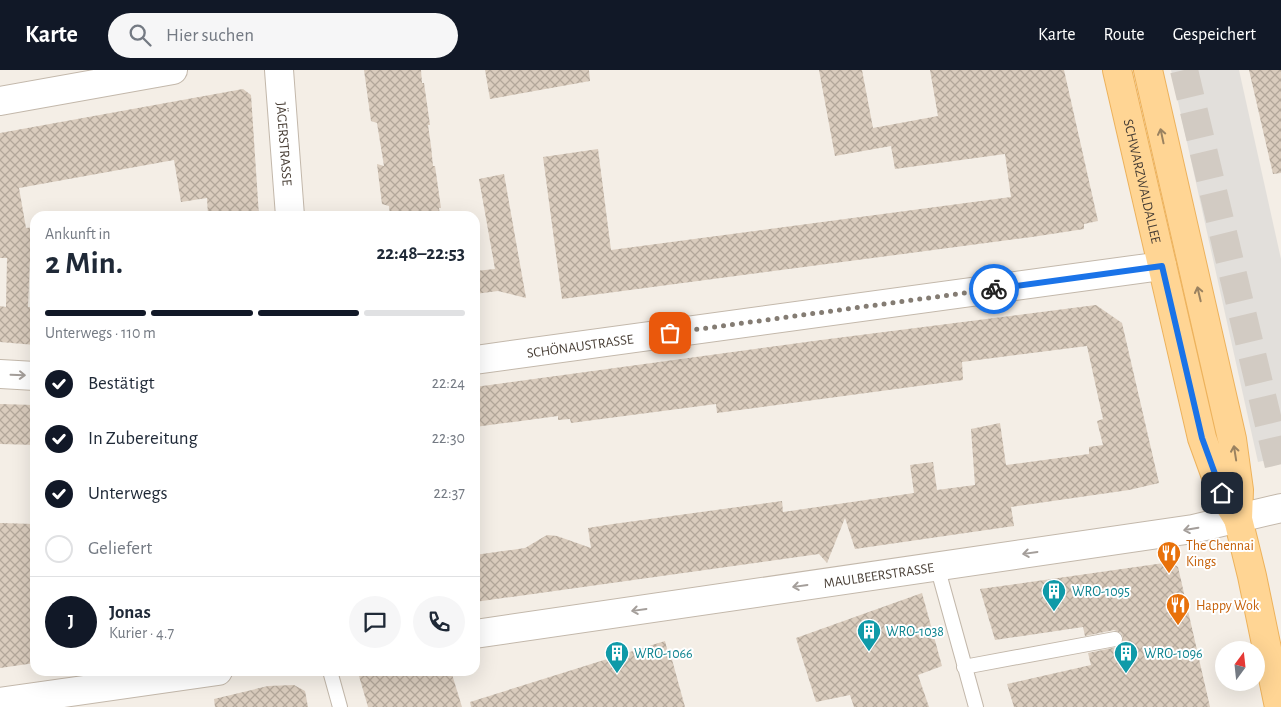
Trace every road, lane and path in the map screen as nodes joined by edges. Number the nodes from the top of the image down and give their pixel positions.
1 (173, 70) edge
2 (279, 70) edge
3 (1117, 70) edge
4 (1148, 70) edge
5 (0, 101) edge
6 (290, 211) edge
7 (1162, 266) junction
8 (480, 359) edge
9 (0, 374) edge
10 (30, 376) edge
11 (1281, 508) edge
12 (1238, 519) junction
13 (937, 566) junction
14 (480, 633) edge
15 (1115, 639) dead end
16 (964, 667) junction
17 (183, 676) edge
18 (331, 676) edge
19 (0, 702) edge
20 (340, 707) edge
21 (976, 707) edge
22 (1279, 707) edge

1 - 5 street
2 - 6 street, JÄGERSTRASSE
3 - 7 main road, SCHWARZWALDALLEE
12 -> 4 main road, SCHWARZWALDALLEE
7 - 8 street, SCHÖNAUSTRASSE
7 - 12 main road, SCHWARZWALDALLEE
9 -> 10 street
11 - 12 street, MAULBEERSTRASSE
12 -> 13 street, MAULBEERSTRASSE
12 - 22 main road, SCHWARZWALDALLEE
13 -> 14 street, MAULBEERSTRASSE
13 - 16 lane
15 - 16 lane
16 - 21 lane
17 - 19 street
18 - 20 lane

